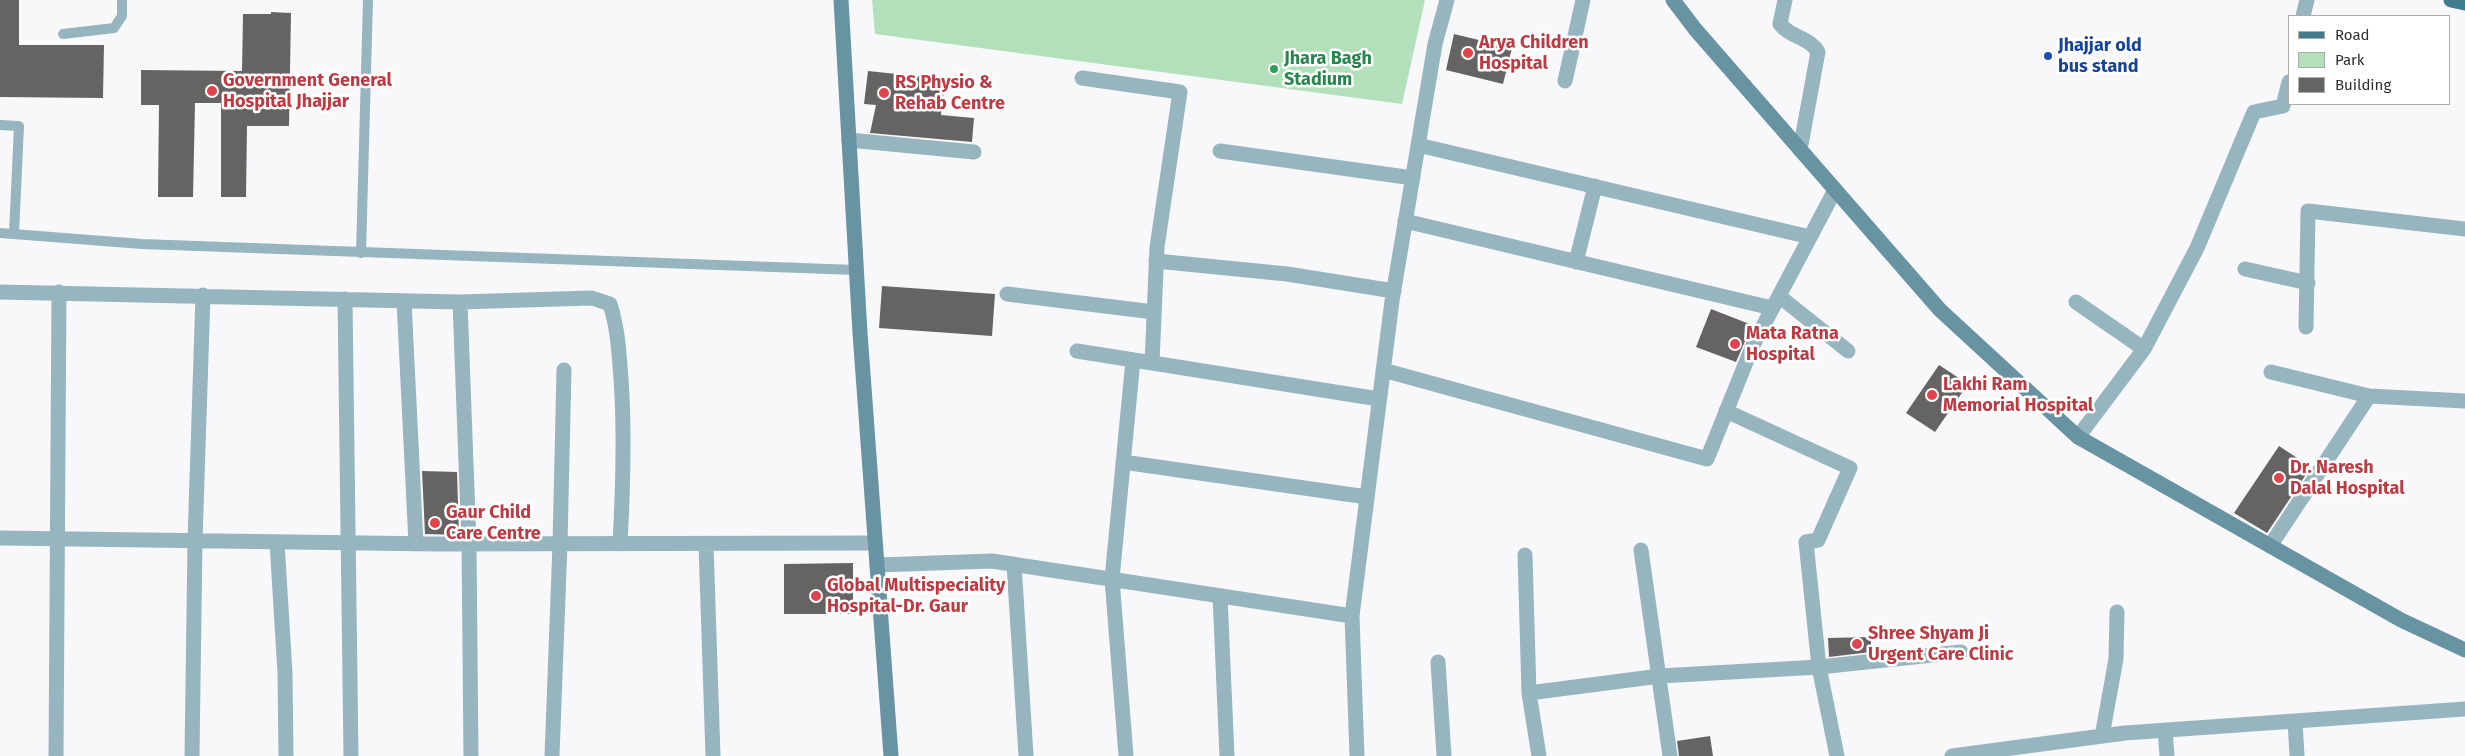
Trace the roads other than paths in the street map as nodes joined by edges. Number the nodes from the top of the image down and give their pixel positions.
1 (122, 0) edge
2 (368, 0) edge
3 (840, 0) edge
4 (1447, 0) edge
5 (1583, 0) edge
6 (1673, 0) edge
7 (1785, 0) edge
8 (2307, 0) edge
9 (2451, 0) edge
10 (2465, 3) edge
11 (2303, 15) edge
12 (64, 34) dead end
13 (1082, 78) dead end
14 (1565, 81) dead end
15 (2288, 87) edge
16 (0, 125) edge
17 (849, 140) junction
18 (1418, 145) junction
19 (1800, 150) junction
20 (1220, 151) dead end
21 (974, 152) dead end
22 (1413, 178) junction
23 (1595, 186) junction
24 (1835, 190) junction
25 (1405, 221) junction
26 (2465, 229) edge
27 (0, 233) edge
28 (14, 234) junction
29 (1810, 237) junction
30 (361, 253) junction
31 (1156, 261) junction
32 (1576, 262) junction
33 (2245, 269) dead end
34 (856, 270) junction
35 (2308, 283) junction
36 (1394, 291) junction
37 (0, 292) edge
38 (59, 292) junction
39 (1007, 294) dead end
40 (203, 295) junction
41 (345, 299) junction
42 (404, 301) junction
43 (460, 302) junction
44 (1775, 302) junction
45 (2076, 302) dead end
46 (1154, 312) junction
47 (2306, 327) dead end
48 (2144, 349) junction
49 (1077, 352) dead end
50 (1848, 352) dead end
51 (1133, 360) junction
52 (1152, 364) junction
53 (564, 370) dead end
54 (1383, 370) junction
55 (2271, 372) dead end
56 (2369, 396) junction
57 (1380, 399) junction
58 (2465, 401) edge
59 (1726, 412) junction
60 (2078, 437) junction
61 (1123, 462) junction
62 (1367, 497) junction
63 (0, 538) edge
64 (58, 539) junction
65 (196, 541) junction
66 (277, 542) junction
67 (346, 543) junction
68 (875, 543) junction
69 (416, 544) junction
70 (469, 544) junction
71 (560, 544) junction
72 (620, 544) junction
73 (706, 544) junction
74 (2270, 546) junction
75 (1641, 550) dead end
76 (1525, 555) dead end
77 (1014, 564) junction
78 (877, 565) junction
79 (1112, 579) junction
80 (1220, 596) junction
81 (2117, 612) dead end
82 (1352, 616) junction
83 (2465, 650) edge
84 (1961, 652) dead end
85 (1438, 662) dead end
86 (1819, 667) junction
87 (1660, 676) junction
88 (1529, 693) junction
89 (2465, 709) edge
90 (2295, 721) junction
91 (2165, 730) junction
92 (2102, 736) junction
93 (2048, 750) edge
94 (1959, 755) edge
95 (56, 756) edge
96 (192, 756) edge
97 (286, 756) edge
98 (350, 756) edge
99 (471, 756) edge
100 (552, 756) edge
101 (713, 756) edge
102 (891, 756) edge
103 (1026, 756) edge
104 (1126, 756) edge
105 (1227, 756) edge
106 (1357, 756) edge
107 (1444, 756) edge
108 (1539, 756) edge
109 (1670, 756) edge
110 (1837, 756) edge
111 (2166, 756) edge
112 (2297, 756) edge

1 - 12 lane
2 - 30 lane
3 - 17 street
4 - 18 street
5 - 14 street
6 - 19 street
7 - 19 street
8 - 11 street
9 - 10 main road
13 - 31 street
15 - 48 street
16 - 28 lane
17 - 21 street
17 - 34 street
18 - 22 street
18 - 23 street
19 - 24 street
20 - 22 street
22 - 25 street
23 - 29 street
23 - 32 street
24 - 29 street
24 - 60 street
25 - 32 street
25 - 36 street
26 - 35 street
27 - 28 lane
28 - 30 lane
29 - 44 street
30 - 34 lane
31 - 36 street
31 - 46 street
32 - 44 street
33 - 35 street
34 - 68 street
35 - 47 street
36 - 54 street
37 - 38 street
38 - 40 street
38 - 64 street
39 - 46 street
40 - 41 street
40 - 65 street
41 - 42 street
41 - 67 street
42 - 43 street
42 - 69 street
43 - 70 street
43 - 72 street
44 - 50 street
44 - 59 street
45 - 48 street
46 - 52 street
48 - 60 street
49 - 51 street
51 - 52 street
51 - 61 street
52 - 57 street
53 - 71 street
54 - 57 street
54 - 59 street
55 - 56 street
56 - 58 street
56 - 74 street
57 - 62 street
59 - 86 street
60 - 74 street
61 - 62 street
61 - 79 street
62 - 82 street
63 - 64 street
64 - 65 street
64 - 95 street
65 - 66 street
65 - 96 street
66 - 67 street
66 - 97 street
67 - 69 street
67 - 98 street
68 - 73 street
68 - 78 street
69 - 70 street
70 - 71 street
70 - 99 street
71 - 72 street
71 - 100 street
72 - 73 street
73 - 101 street
74 - 83 street
75 - 87 street
76 - 88 street
77 - 78 street
77 - 79 street
77 - 103 street
78 - 102 street
79 - 80 street
79 - 104 street
80 - 82 street
80 - 105 street
81 - 92 street
82 - 106 street
84 - 86 street
85 - 107 street
86 - 87 street
86 - 110 street
87 - 88 street
87 - 109 street
88 - 108 street
89 - 90 street
90 - 91 street
90 - 112 street
91 - 92 street
91 - 111 street
92 - 93 street
93 - 94 street

